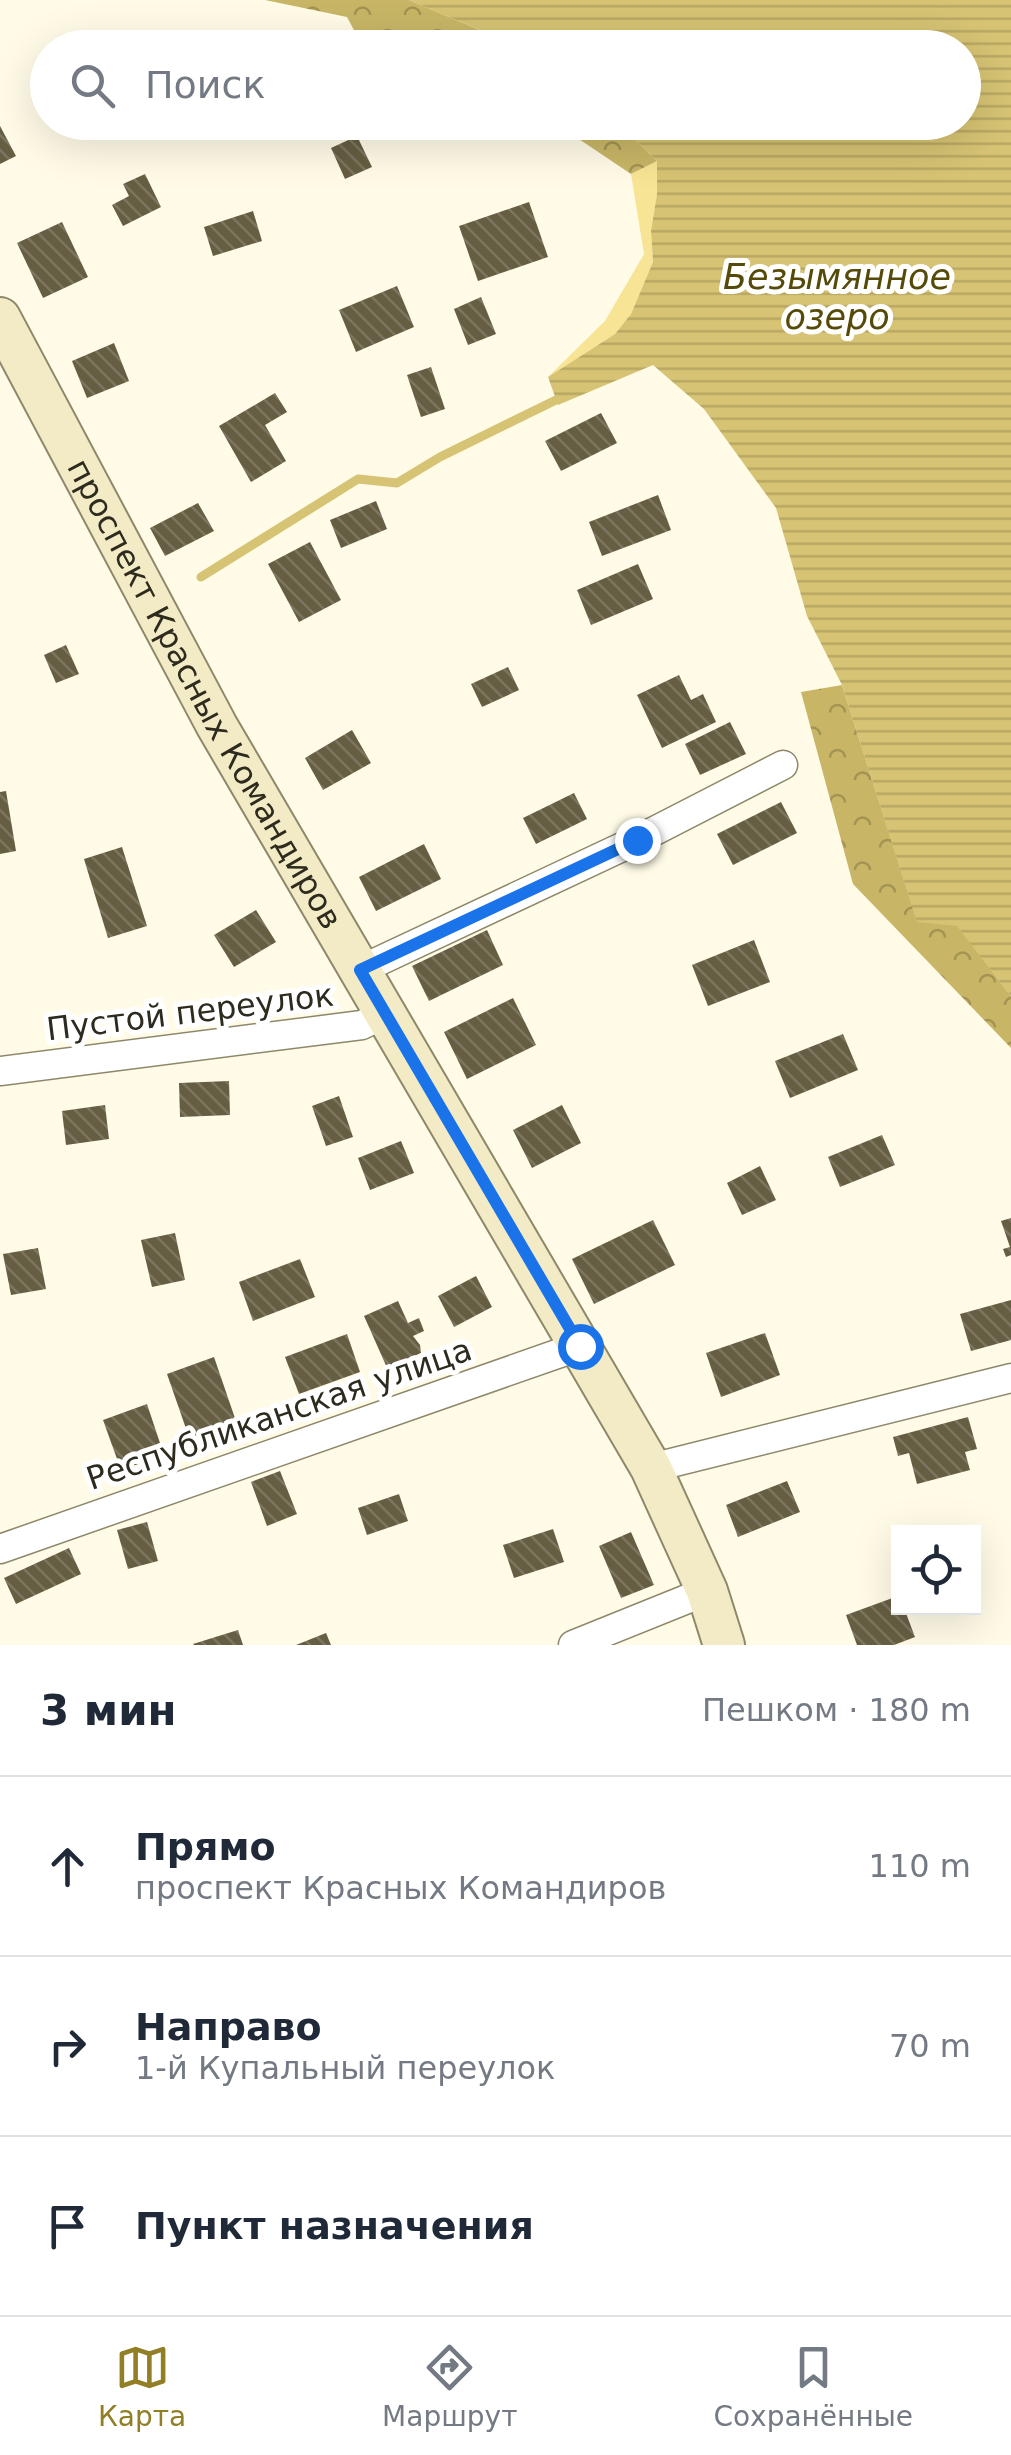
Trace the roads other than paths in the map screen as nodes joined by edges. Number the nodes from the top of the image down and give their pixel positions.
1 (0, 318) edge
2 (784, 765) dead end
3 (360, 970) junction
4 (386, 1013) junction
5 (0, 1071) edge
6 (580, 1346) junction
7 (1011, 1378) edge
8 (650, 1468) junction
9 (0, 1549) edge
10 (707, 1591) junction
11 (572, 1645) edge
12 (724, 1645) edge

1 - 3 street, проспект Красных Командиров
2 - 3 street
3 - 4 street, проспект Красных Командиров
4 - 5 street, Пустой переулок
4 - 6 street, проспект Красных Командиров
6 - 8 street, проспект Красных Командиров
6 - 9 street, Республиканская улица
7 - 8 street
8 - 10 street, проспект Красных Командиров
10 - 11 street
10 - 12 street, проспект Красных Командиров

